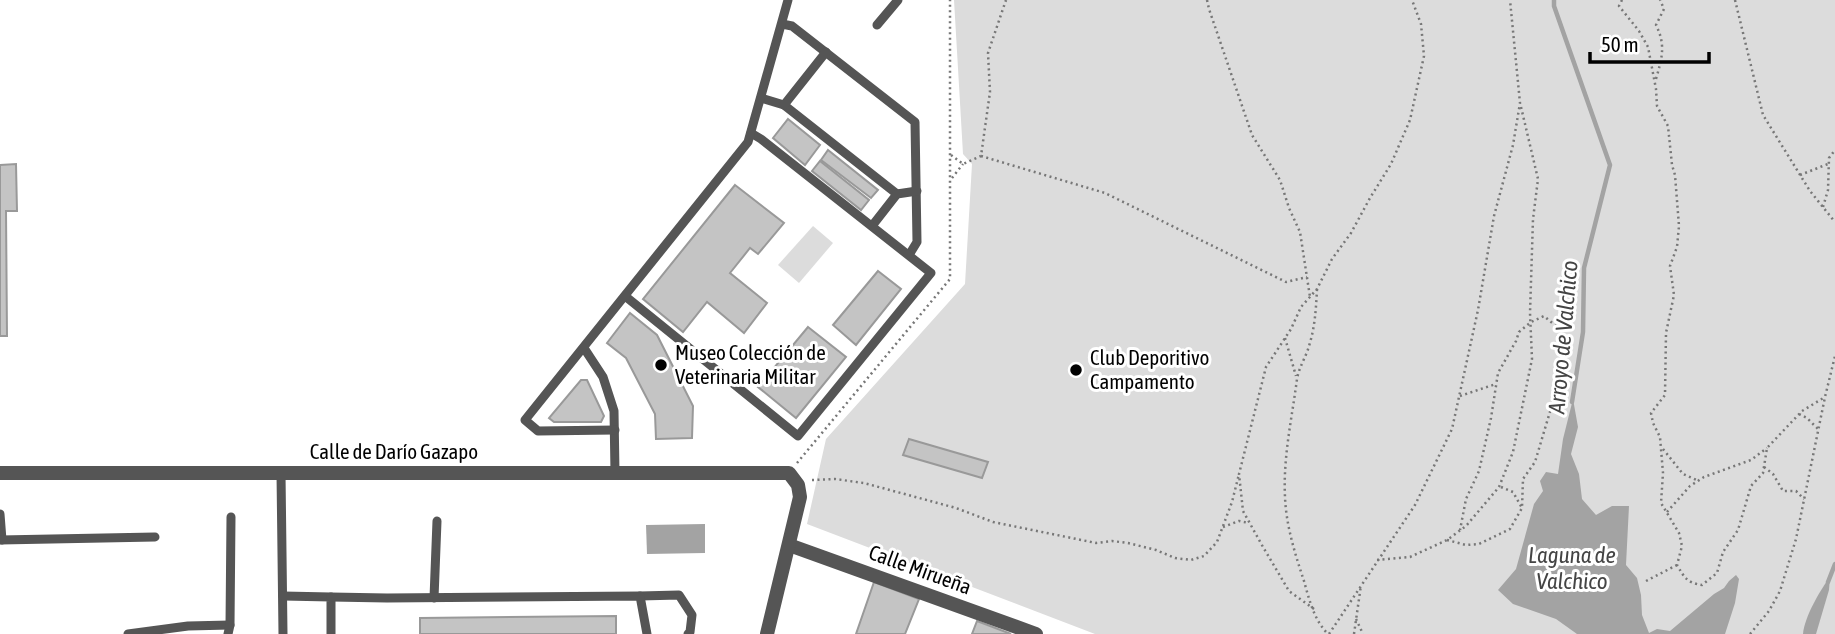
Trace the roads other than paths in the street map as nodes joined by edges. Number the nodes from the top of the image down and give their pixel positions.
1 (788, 0) edge
2 (898, 0) edge
3 (782, 24) junction
4 (877, 25) dead end
5 (826, 52) junction
6 (761, 98) junction
7 (784, 105) junction
8 (751, 133) junction
9 (917, 191) junction
10 (897, 194) junction
11 (872, 226) junction
12 (909, 255) junction
13 (625, 296) junction
14 (584, 348) junction
15 (615, 430) junction
16 (0, 473) edge
17 (281, 473) junction
18 (615, 473) junction
19 (0, 514) edge
20 (231, 517) dead end
21 (437, 521) dead end
22 (155, 537) dead end
23 (1, 540) edge
24 (789, 545) junction
25 (283, 596) junction
26 (640, 596) junction
27 (331, 597) junction
28 (434, 598) junction
29 (229, 630) edge
30 (128, 634) edge
31 (284, 634) edge
32 (331, 634) edge
33 (647, 634) edge
34 (688, 634) edge
35 (767, 634) edge
36 (1036, 634) edge

1 - 3 lane
2 - 4 lane
3 - 5 lane
3 - 6 lane
5 - 7 lane
5 - 9 lane
6 - 7 lane
6 - 8 lane
7 - 10 lane
8 - 11 lane
8 - 13 lane
9 - 10 lane
9 - 12 lane
10 - 11 lane
11 - 12 lane
12 - 13 lane
13 - 14 lane
14 - 15 lane
14 - 15 lane
15 - 18 lane
16 - 17 street, Calle de Darío Gazapo
17 - 18 street, Calle de Darío Gazapo
17 - 25 lane
18 - 24 street, Calle de Darío Gazapo
19 - 23 lane
20 - 29 lane
21 - 28 lane
22 - 23 lane
24 - 35 street
24 - 36 street, Calle Mirueña
25 - 27 lane
25 - 31 lane
26 - 28 lane
26 - 33 lane
26 - 34 lane
27 - 28 lane
27 - 32 lane
29 - 30 lane

